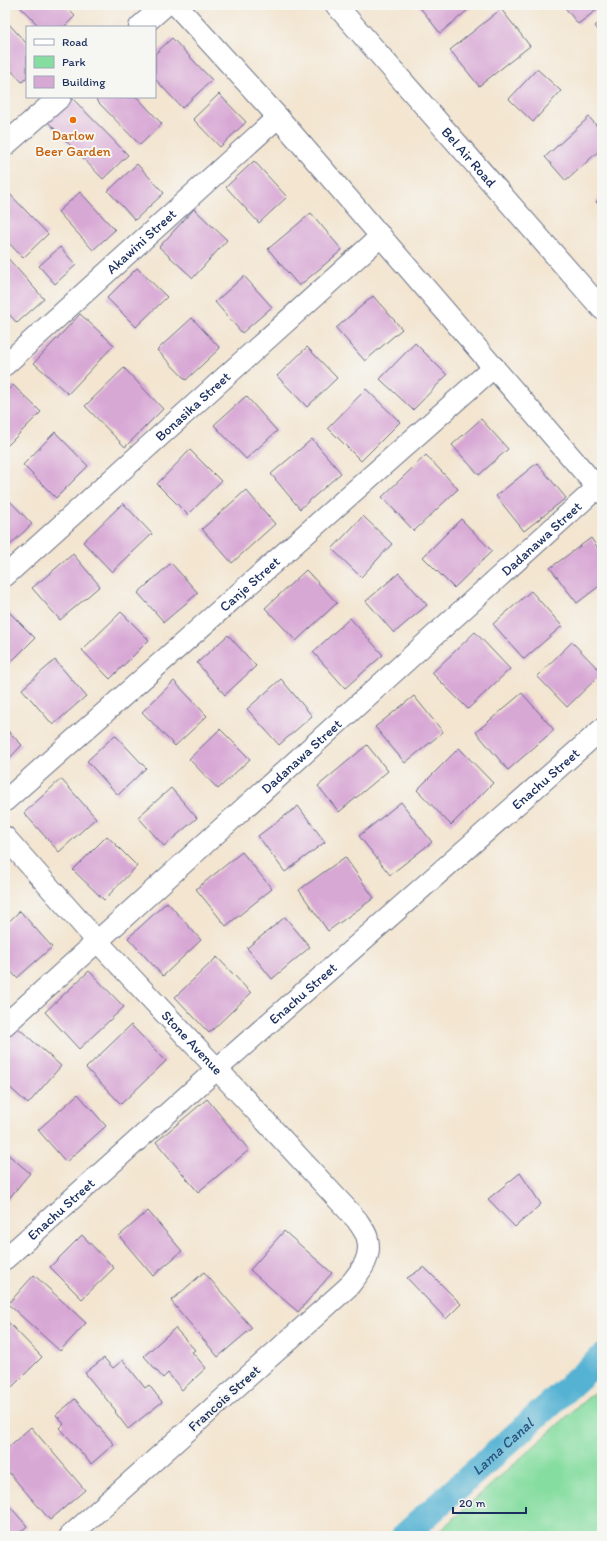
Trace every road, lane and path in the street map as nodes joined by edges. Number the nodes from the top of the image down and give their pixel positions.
1 (165, 5) edge
2 (176, 5) edge
3 (336, 5) edge
4 (141, 26) edge
5 (59, 98) edge
6 (278, 117) junction
7 (5, 145) edge
8 (381, 236) junction
9 (602, 309) edge
10 (5, 365) edge
11 (494, 367) junction
12 (600, 490) edge
13 (5, 576) edge
14 (602, 730) edge
15 (5, 801) edge
16 (5, 837) edge
17 (97, 942) junction
18 (5, 1025) edge
19 (217, 1069) junction
20 (369, 1253) joint
21 (5, 1259) edge
22 (70, 1536) edge

1 - 4 street
2 - 6 street
3 - 9 street, Bel Air Road
5 - 7 street
6 - 8 street
6 - 10 street, Akawini Street
8 - 11 street
8 - 13 street, Bonasika Street
11 - 12 street
11 - 15 street, Canje Street
12 - 17 street, Dadanawa Street
14 - 19 street, Enachu Street
16 - 17 street, Stone Avenue
17 - 18 street, Dadanawa Street
17 - 19 street, Stone Avenue
19 - 20 street, Stone Avenue
19 - 21 street, Enachu Street
20 - 22 street, Francois Street

